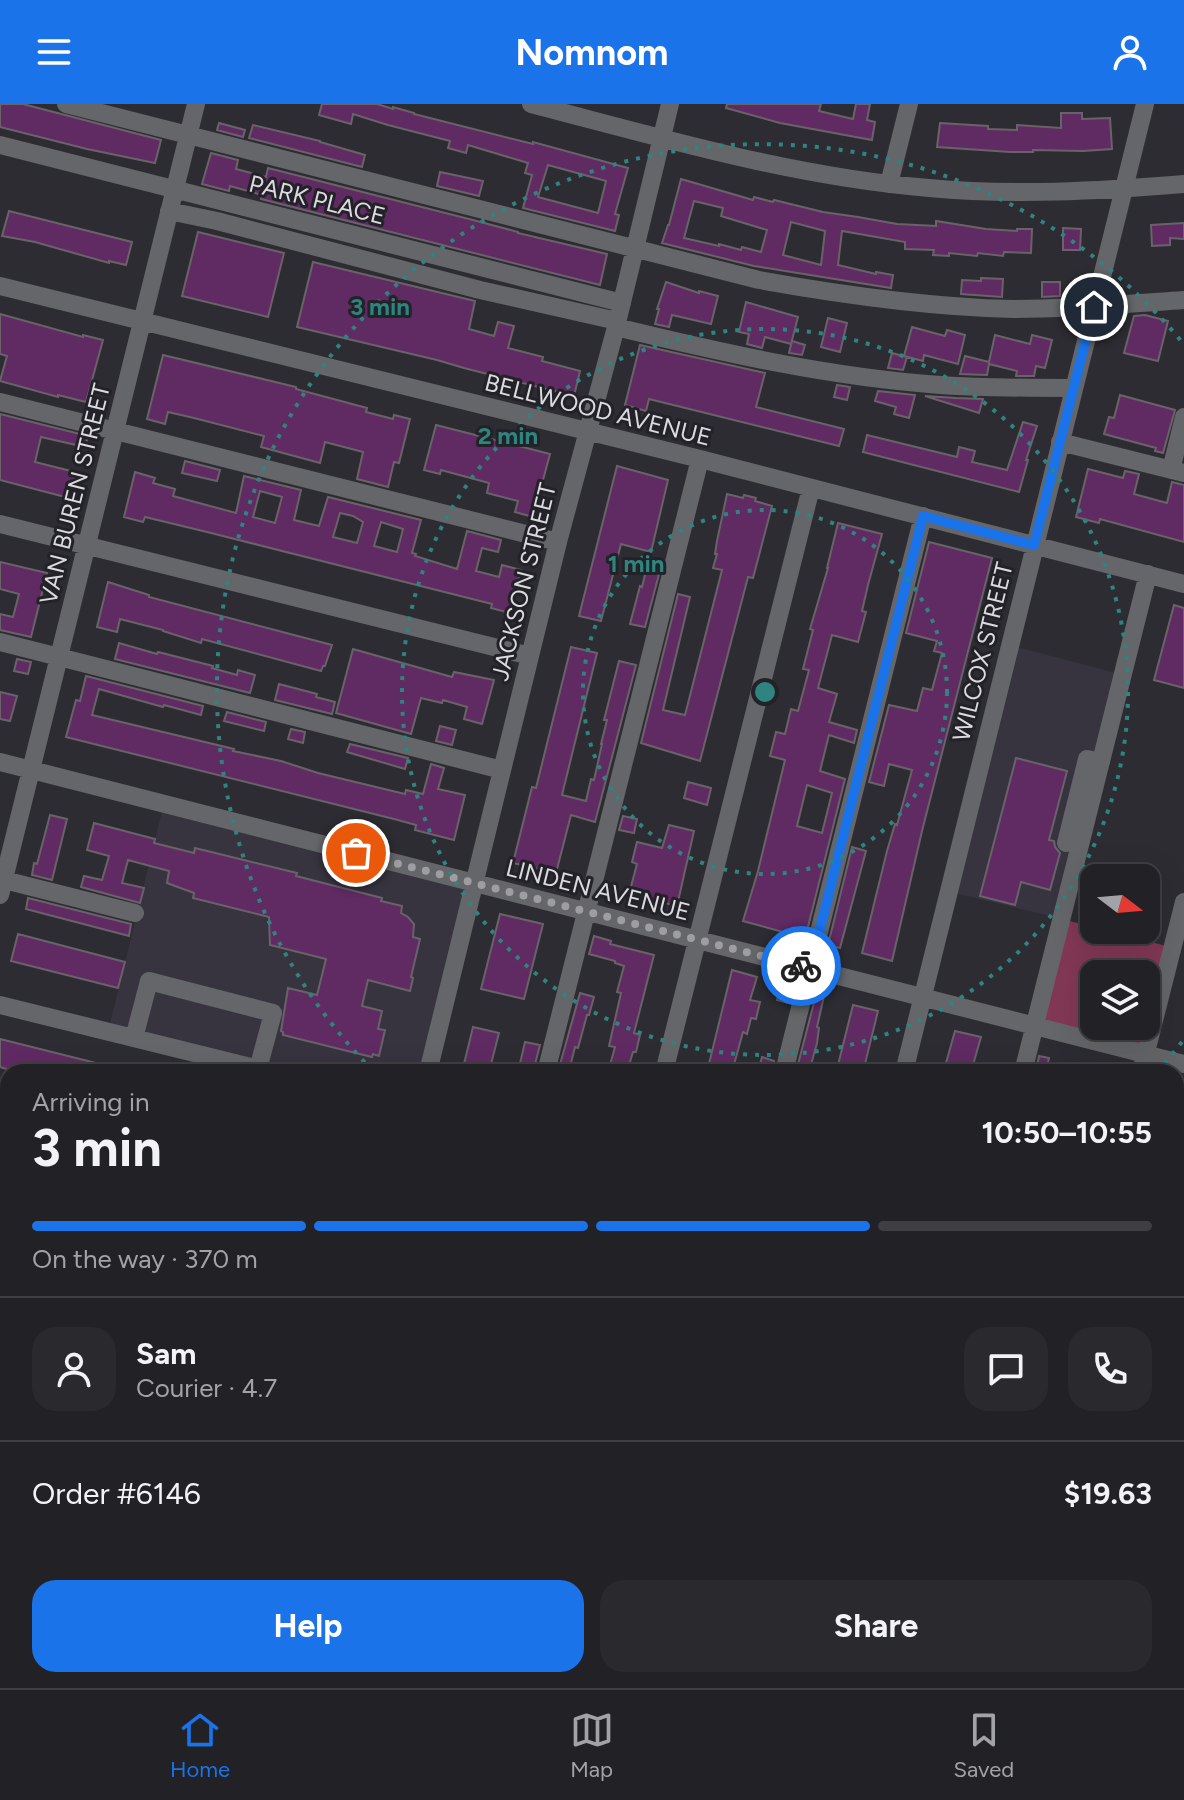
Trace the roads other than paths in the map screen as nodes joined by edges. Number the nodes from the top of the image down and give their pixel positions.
1 (66, 104) edge
2 (196, 104) edge
3 (531, 104) edge
4 (670, 104) edge
5 (909, 104) edge
6 (1145, 104) edge
7 (188, 135) junction
8 (662, 138) junction
9 (0, 145) edge
10 (889, 184) junction
11 (1184, 184) edge
12 (175, 189) junction
13 (1124, 189) junction
14 (169, 211) junction
15 (634, 249) junction
16 (0, 286) edge
17 (1184, 300) edge
18 (1094, 307) junction
19 (618, 317) junction
20 (142, 321) junction
21 (1074, 388) junction
22 (0, 402) edge
23 (1184, 417) edge
24 (115, 432) junction
25 (587, 432) junction
26 (1060, 442) junction
27 (700, 459) junction
28 (1177, 472) edge
29 (811, 488) junction
30 (923, 516) junction
31 (0, 524) edge
32 (558, 542) junction
33 (1034, 545) junction
34 (86, 546) junction
35 (1148, 574) junction
36 (1184, 584) edge
37 (0, 642) edge
38 (530, 656) junction
39 (59, 658) junction
40 (0, 762) edge
41 (1101, 762) junction
42 (31, 770) junction
43 (502, 770) junction
44 (1066, 843) dead end
45 (474, 883) junction
46 (1, 885) edge
47 (1184, 902) edge
48 (586, 911) junction
49 (135, 913) dead end
50 (697, 940) junction
51 (810, 969) junction
52 (923, 998) junction
53 (0, 1005) edge
54 (1034, 1026) junction
55 (134, 1038) junction
56 (1144, 1063) edge
57 (240, 1064) edge
58 (266, 1064) edge
59 (430, 1064) edge
60 (548, 1064) edge
61 (666, 1064) edge
62 (786, 1064) edge
63 (906, 1064) edge
64 (1025, 1064) edge
65 (1184, 1064) edge

1 - 7 street
2 - 7 street, VAN BUREN STREET
3 - 8 street
4 - 8 street, JACKSON STREET
5 - 10 street
6 - 13 street, WILCOX STREET
7 - 12 street, VAN BUREN STREET
7 - 15 street
8 - 10 street
8 - 15 street, JACKSON STREET
9 - 12 street, PARK PLACE
10 - 13 street
11 - 13 street
12 - 14 street, VAN BUREN STREET
12 - 19 street, PARK PLACE
13 - 18 street, WILCOX STREET
14 - 19 street
14 - 20 street, VAN BUREN STREET
15 - 18 street
15 - 19 street, JACKSON STREET
16 - 20 street, BELLWOOD AVENUE
17 - 18 street
18 - 21 street, WILCOX STREET
19 - 21 street
19 - 25 street, JACKSON STREET
20 - 24 street, VAN BUREN STREET
20 - 25 street, BELLWOOD AVENUE
21 - 26 street, WILCOX STREET
22 - 24 street
23 - 28 street
24 - 32 street
24 - 34 street, VAN BUREN STREET
25 - 27 street, BELLWOOD AVENUE
25 - 32 street, JACKSON STREET
26 - 28 street
26 - 33 street, WILCOX STREET
27 - 29 street, BELLWOOD AVENUE
27 - 48 street
29 - 30 street, BELLWOOD AVENUE
29 - 50 street
30 - 33 street, BELLWOOD AVENUE
30 - 51 street
31 - 34 street
32 - 38 street, JACKSON STREET
33 - 35 street, BELLWOOD AVENUE
33 - 52 street, WILCOX STREET
34 - 38 street
34 - 39 street, VAN BUREN STREET
35 - 36 street, BELLWOOD AVENUE
35 - 41 street
37 - 39 street
38 - 43 street, JACKSON STREET
39 - 42 street, VAN BUREN STREET
39 - 43 street
40 - 42 street, LINDEN AVENUE
41 - 44 street
41 - 54 street
42 - 45 street, LINDEN AVENUE
42 - 46 street, VAN BUREN STREET
43 - 45 street, JACKSON STREET
45 - 48 street, LINDEN AVENUE
45 - 59 street, JACKSON STREET
46 - 49 street
47 - 56 street
48 - 50 street, LINDEN AVENUE
48 - 60 street
50 - 51 street, LINDEN AVENUE
50 - 61 street
51 - 52 street, LINDEN AVENUE
51 - 62 street
52 - 54 street, LINDEN AVENUE
52 - 63 street, WILCOX STREET
53 - 55 street
54 - 56 street, LINDEN AVENUE
54 - 64 street
55 - 57 street
55 - 58 street
56 - 65 street, LINDEN AVENUE

